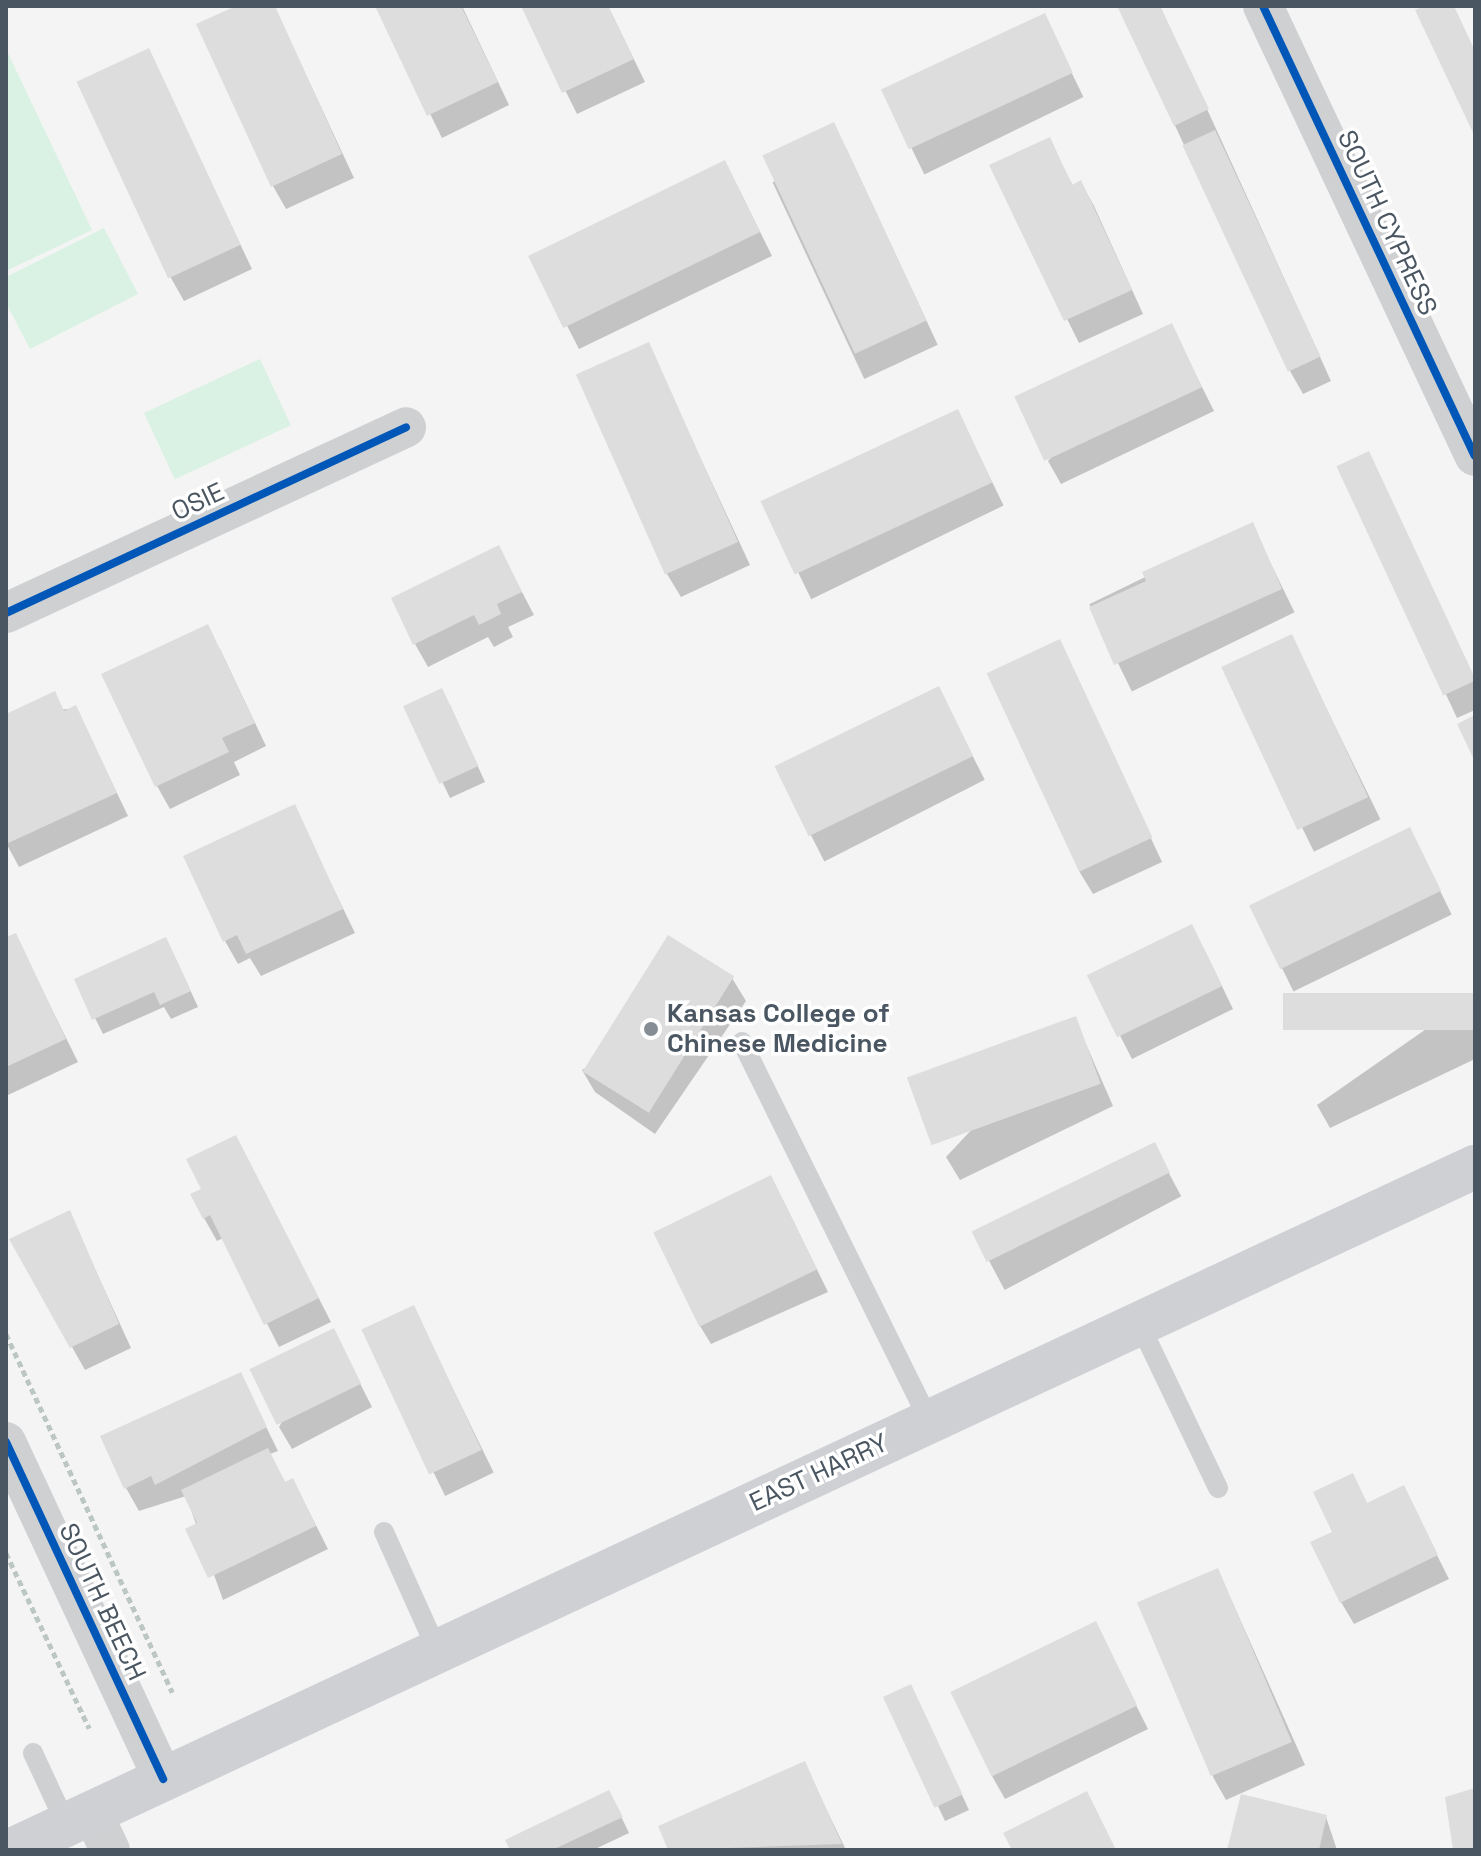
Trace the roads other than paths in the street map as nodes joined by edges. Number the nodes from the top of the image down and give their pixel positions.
1 (1263, 6) edge
2 (406, 427) dead end
3 (1475, 456) edge
4 (6, 613) edge
5 (742, 1042) dead end
6 (1475, 1167) edge
7 (1139, 1323) junction
8 (929, 1421) junction
9 (6, 1442) edge
10 (1218, 1488) dead end
11 (384, 1532) dead end
12 (438, 1652) junction
13 (33, 1753) dead end
14 (163, 1779) junction
15 (89, 1829) edge
16 (12, 1850) edge

1 - 3 street, SOUTH CYPRESS
2 - 4 street, OSIE
5 - 8 lane
6 - 7 main road, EAST HARRY
7 - 8 main road, EAST HARRY
7 - 10 lane
8 - 12 main road, EAST HARRY
9 - 14 street, SOUTH BEECH
11 - 12 lane
12 - 14 main road, EAST HARRY
13 - 15 lane
14 - 15 main road, EAST HARRY
15 - 16 main road, EAST HARRY

